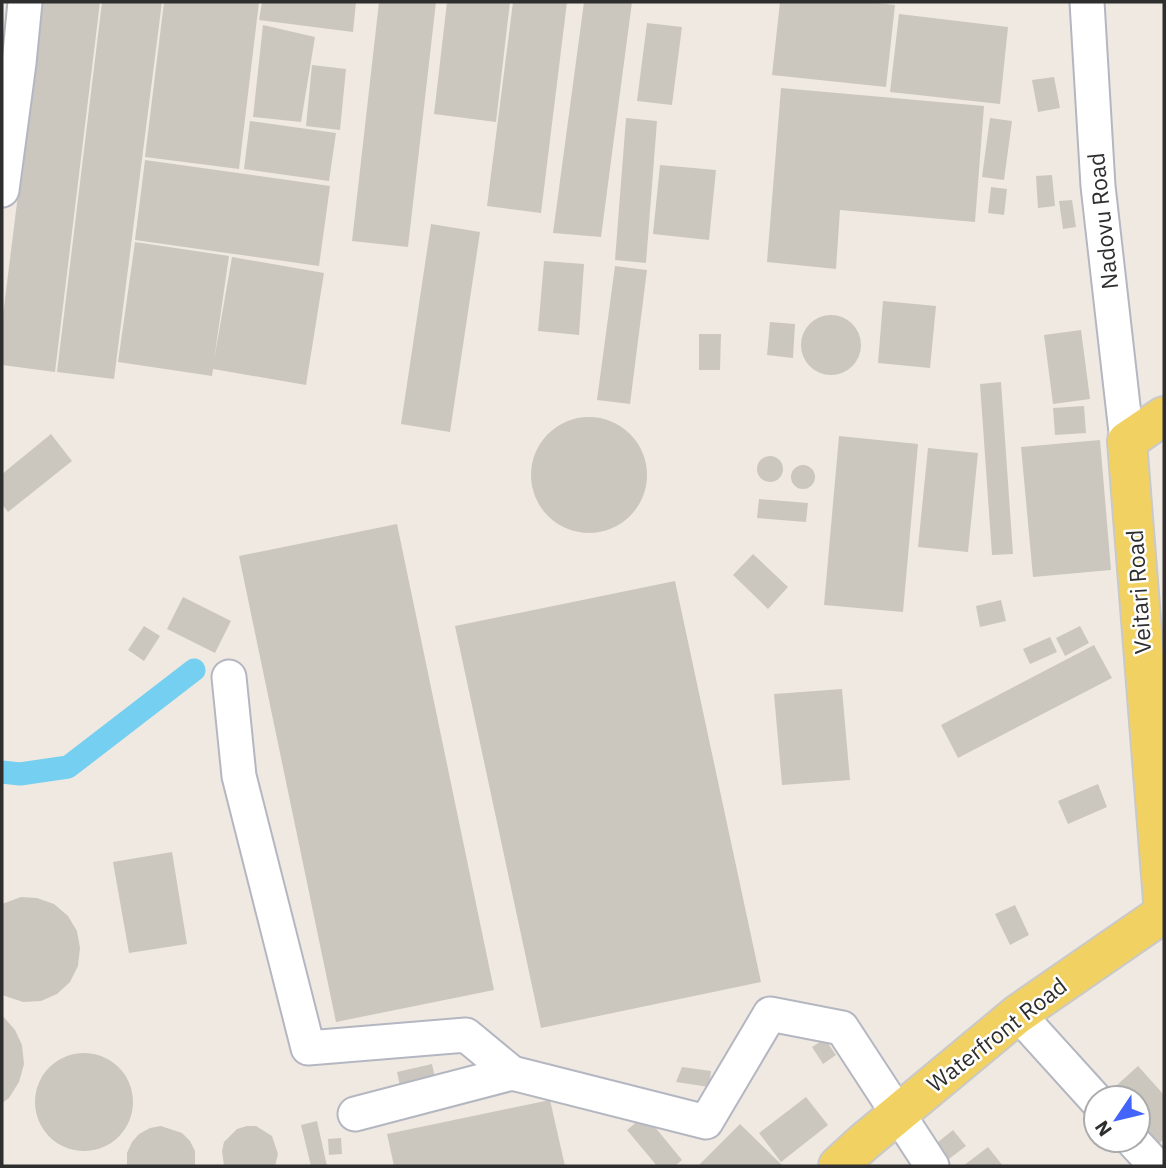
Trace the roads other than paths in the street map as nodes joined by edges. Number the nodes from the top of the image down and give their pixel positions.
1 (24, 2) edge
2 (1087, 2) edge
3 (2, 190) edge
4 (1164, 416) edge
5 (1127, 441) junction
6 (229, 677) dead end
7 (1164, 913) edge
8 (1018, 1014) junction
9 (512, 1073) junction
10 (1082, 1085) edge
11 (355, 1114) dead end
12 (897, 1115) junction
13 (838, 1166) edge
14 (932, 1166) edge

1 - 3 lane
2 - 5 lane, Nadovu Road
4 - 5 main road
5 - 7 main road, Veitari Road
6 - 9 lane
7 - 8 main road, Waterfront Road
8 - 10 lane
8 - 12 main road, Waterfront Road
9 - 11 lane
9 - 12 lane
12 - 13 main road, Waterfront Road
12 - 14 lane

